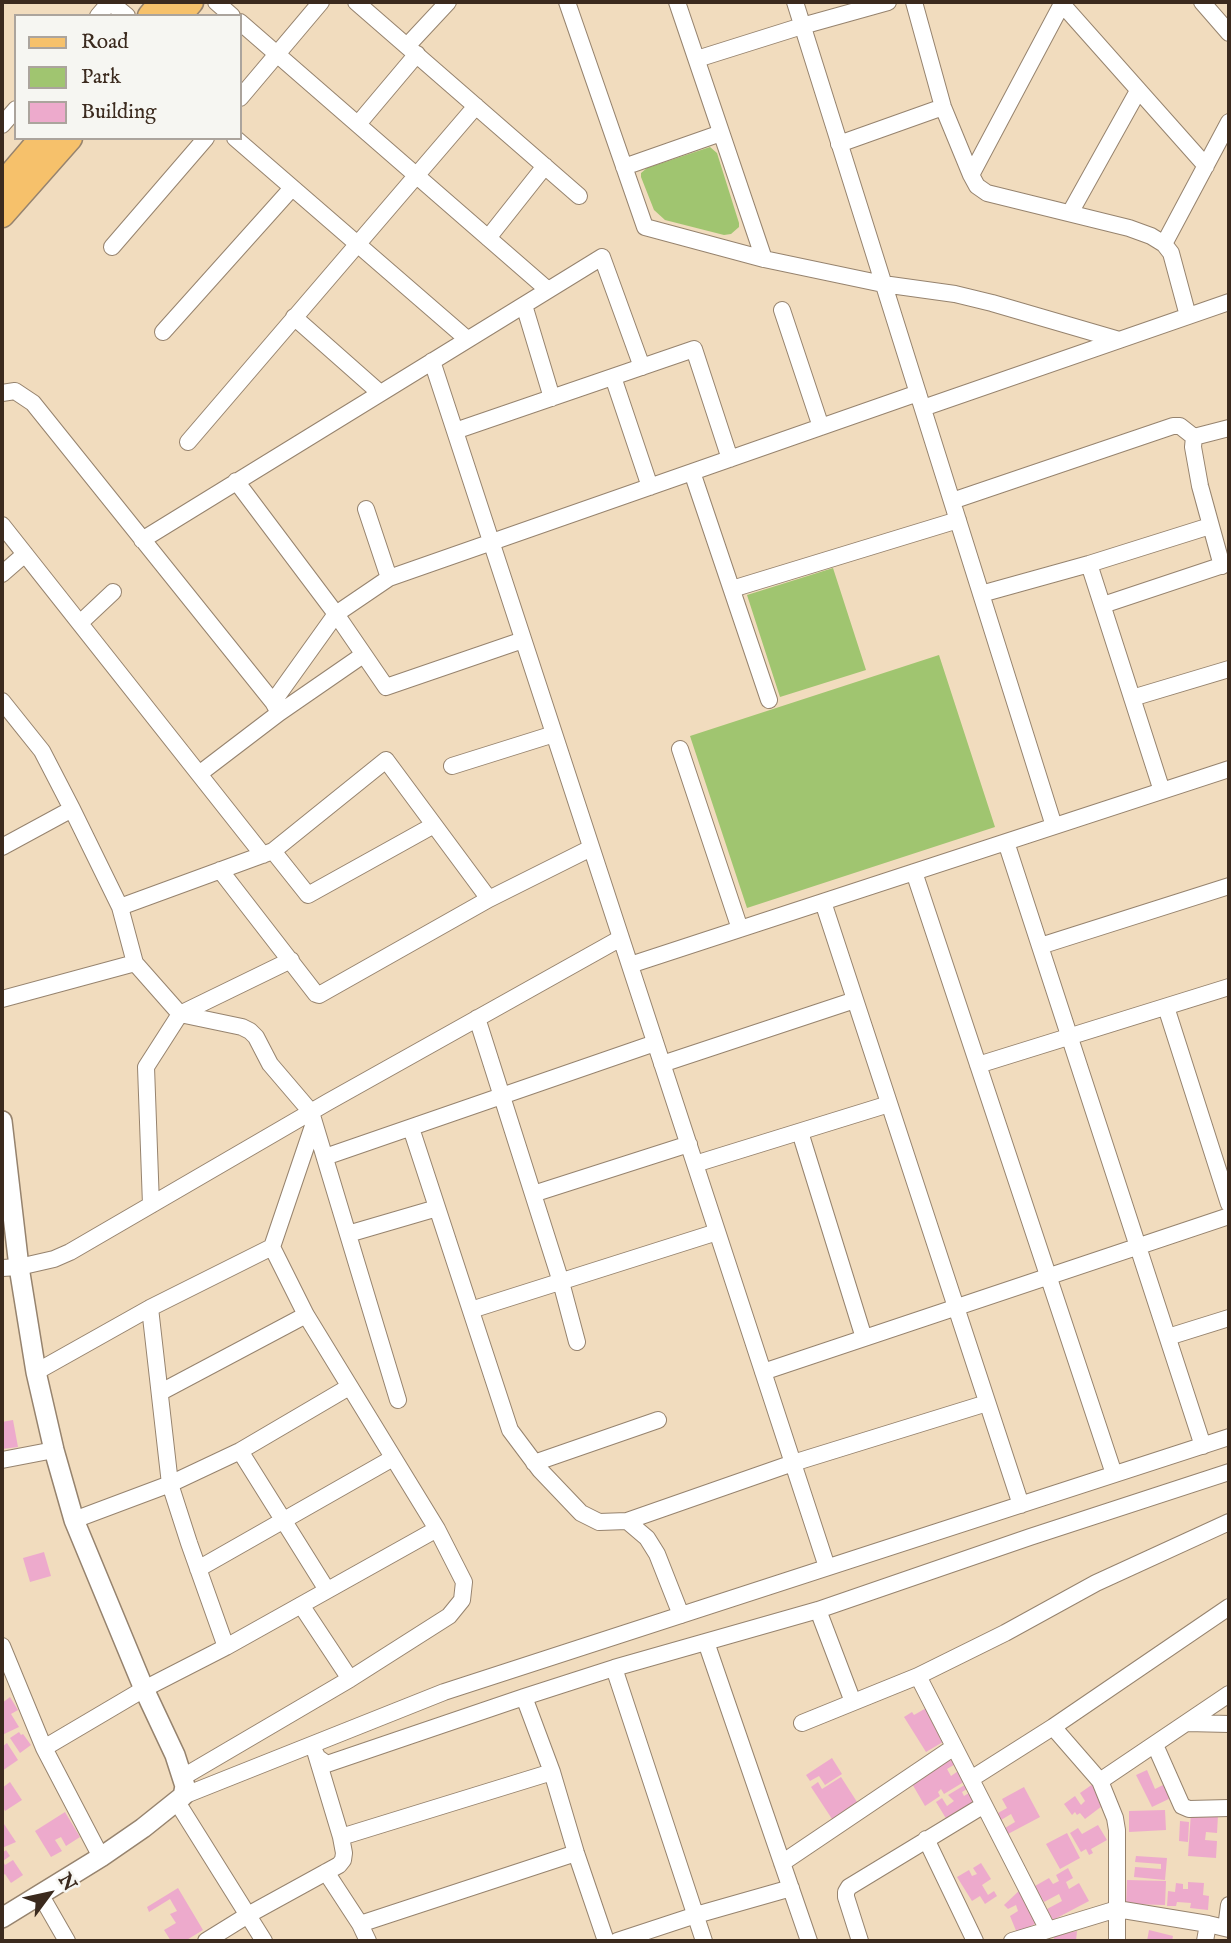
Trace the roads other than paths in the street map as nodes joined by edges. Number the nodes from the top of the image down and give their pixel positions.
1 (110, 2) edge
2 (216, 2) edge
3 (321, 2) edge
4 (356, 2) edge
5 (448, 2) edge
6 (567, 2) edge
7 (677, 2) edge
8 (795, 2) edge
9 (888, 2) edge
10 (914, 2) edge
11 (1202, 2) edge
12 (1063, 3) edge
13 (125, 14) edge
14 (230, 14) edge
15 (242, 24) edge
16 (802, 26) junction
17 (1229, 33) edge
18 (412, 50) junction
19 (276, 54) junction
20 (697, 60) junction
21 (1138, 91) junction
22 (242, 96) edge
23 (476, 106) junction
24 (943, 107) junction
25 (14, 111) edge
26 (1229, 121) edge
27 (358, 124) junction
28 (2, 125) edge
29 (721, 133) junction
30 (40, 140) edge
31 (68, 140) edge
32 (204, 140) edge
33 (237, 140) edge
34 (839, 144) junction
35 (545, 166) junction
36 (1206, 166) junction
37 (624, 167) junction
38 (416, 175) junction
39 (971, 176) junction
40 (2, 185) edge
41 (292, 188) junction
42 (579, 196) dead end
43 (1070, 213) junction
44 (2, 215) edge
45 (488, 238) junction
46 (357, 244) junction
47 (1164, 244) junction
48 (111, 247) dead end
49 (764, 259) junction
50 (883, 284) junction
51 (548, 290) junction
52 (1227, 303) edge
53 (524, 305) junction
54 (782, 310) dead end
55 (1188, 316) junction
56 (294, 317) junction
57 (1229, 320) edge
58 (163, 332) dead end
59 (467, 339) junction
60 (1119, 340) junction
61 (432, 361) junction
62 (642, 367) junction
63 (613, 377) junction
64 (2, 393) edge
65 (380, 393) junction
66 (552, 398) junction
67 (920, 400) junction
68 (821, 427) junction
69 (1229, 428) edge
70 (455, 431) junction
71 (1194, 437) junction
72 (188, 442) dead end
73 (730, 459) junction
74 (692, 472) junction
75 (236, 481) junction
76 (650, 487) junction
77 (951, 500) junction
78 (366, 509) dead end
79 (958, 520) junction
80 (2, 525) edge
81 (1210, 526) junction
82 (142, 540) junction
83 (491, 543) junction
84 (24, 554) junction
85 (1089, 564) junction
86 (1225, 565) edge
87 (2, 574) edge
88 (389, 578) junction
89 (732, 589) junction
90 (113, 592) dead end
91 (981, 594) junction
92 (1103, 605) junction
93 (336, 614) junction
94 (80, 624) junction
95 (523, 640) junction
96 (363, 655) junction
97 (1229, 669) edge
98 (1132, 698) junction
99 (769, 699) dead end
100 (2, 701) edge
101 (276, 708) junction
102 (554, 734) junction
103 (680, 749) dead end
104 (452, 766) dead end
105 (1229, 769) edge
106 (199, 774) junction
107 (1162, 791) junction
108 (72, 809) junction
109 (434, 825) junction
110 (1054, 826) junction
111 (1006, 842) junction
112 (2, 847) edge
113 (591, 848) junction
114 (268, 853) junction
115 (220, 870) junction
116 (914, 872) junction
117 (1229, 886) edge
118 (489, 898) junction
119 (823, 902) junction
120 (120, 907) junction
121 (740, 929) junction
122 (621, 938) junction
123 (1040, 946) junction
124 (290, 960) junction
125 (135, 963) junction
126 (630, 965) junction
127 (1229, 987) edge
128 (2, 999) edge
129 (855, 1000) junction
130 (1166, 1007) junction
131 (180, 1014) junction
132 (477, 1018) junction
133 (1070, 1037) junction
134 (655, 1043) junction
135 (662, 1065) junction
136 (978, 1065) junction
137 (502, 1096) junction
138 (890, 1104) junction
139 (313, 1118) junction
140 (2, 1121) edge
141 (411, 1128) junction
142 (800, 1132) junction
143 (688, 1144) junction
144 (3, 1145) edge
145 (325, 1157) junction
146 (695, 1164) junction
147 (533, 1194) junction
148 (1229, 1204) edge
149 (151, 1205) junction
150 (437, 1208) junction
151 (1229, 1216) edge
152 (718, 1232) junction
153 (348, 1234) junction
154 (272, 1247) junction
155 (1138, 1247) junction
156 (10, 1267) edge
157 (1048, 1276) junction
158 (561, 1282) junction
159 (956, 1307) junction
160 (150, 1308) junction
161 (471, 1310) junction
162 (306, 1315) junction
163 (1229, 1318) edge
164 (1168, 1337) junction
165 (864, 1338) junction
166 (577, 1342) dead end
167 (36, 1372) junction
168 (763, 1372) junction
169 (349, 1387) junction
170 (161, 1392) junction
171 (398, 1400) dead end
172 (987, 1403) junction
173 (659, 1420) dead end
174 (1229, 1437) edge
175 (1203, 1446) junction
176 (54, 1450) junction
177 (240, 1451) junction
178 (393, 1458) junction
179 (2, 1460) edge
180 (534, 1463) junction
181 (793, 1463) junction
182 (1229, 1472) edge
183 (1114, 1474) junction
184 (170, 1484) junction
185 (1021, 1505) junction
186 (74, 1520) junction
187 (284, 1520) junction
188 (627, 1521) junction
189 (1229, 1522) edge
190 (437, 1529) junction
191 (827, 1567) junction
192 (198, 1569) junction
193 (327, 1590) junction
194 (301, 1605) junction
195 (1229, 1607) edge
196 (818, 1610) junction
197 (681, 1615) junction
198 (706, 1642) junction
199 (2, 1646) edge
200 (226, 1647) junction
201 (614, 1668) junction
202 (918, 1676) junction
203 (350, 1679) junction
204 (144, 1689) junction
205 (1229, 1694) edge
206 (524, 1696) junction
207 (853, 1702) junction
208 (802, 1723) dead end
209 (1186, 1723) junction
210 (1229, 1724) edge
211 (1053, 1727) junction
212 (1155, 1745) junction
213 (954, 1747) junction
214 (44, 1748) junction
215 (315, 1751) junction
216 (552, 1772) junction
217 (971, 1779) junction
218 (1100, 1781) junction
219 (181, 1792) junction
220 (984, 1805) junction
221 (1229, 1808) edge
222 (341, 1837) junction
223 (926, 1839) junction
224 (576, 1853) junction
225 (101, 1857) junction
226 (782, 1863) junction
227 (326, 1872) junction
228 (791, 1888) junction
229 (40, 1894) junction
230 (1229, 1906) edge
231 (1118, 1909) junction
232 (248, 1915) junction
233 (696, 1915) junction
234 (2, 1918) edge
235 (360, 1924) junction
236 (1208, 1924) junction
237 (1228, 1929) edge
238 (1048, 1930) junction
239 (67, 1941) edge
240 (206, 1941) edge
241 (264, 1941) edge
242 (368, 1941) edge
243 (606, 1941) edge
244 (617, 1941) edge
245 (704, 1941) edge
246 (809, 1941) edge
247 (860, 1941) edge
248 (975, 1941) edge
249 (1012, 1941) edge
250 (1116, 1941) edge
251 (1205, 1941) edge

1 - 13 street
2 - 14 street
3 - 19 street
4 - 18 street
5 - 18 street
6 - 37 street
7 - 20 street
8 - 16 street
9 - 16 street
10 - 24 street
11 - 17 street
12 - 21 street
12 - 39 street
15 - 19 street
16 - 20 street
16 - 34 street
18 - 23 street
18 - 27 street
19 - 22 street
19 - 27 street
20 - 29 street
21 - 36 street
21 - 43 street
23 - 35 street
23 - 38 street
24 - 34 street
24 - 39 street
25 - 28 street
26 - 36 street
27 - 38 street
29 - 37 street
29 - 49 street
30 - 40 main road
31 - 44 main road
32 - 48 street
33 - 41 street
34 - 50 street
35 - 42 street
35 - 45 street
36 - 47 street
37 - 49 street
38 - 45 street
38 - 46 street
39 - 43 street
41 - 46 street
41 - 58 street
43 - 47 street
45 - 51 street
46 - 56 street
46 - 59 street
47 - 55 street
49 - 50 street
50 - 60 street
50 - 67 street
51 - 53 street
51 - 62 street
52 - 55 street
52 - 57 street
53 - 59 street
53 - 66 street
54 - 68 street
55 - 60 street
56 - 65 street
56 - 72 street
59 - 61 street
60 - 67 street
61 - 65 street
61 - 70 street
62 - 63 street
62 - 73 street
63 - 66 street
63 - 76 street
64 - 82 street
65 - 75 street
66 - 70 street
67 - 68 street
67 - 77 street
68 - 73 street
69 - 71 street
70 - 83 street
71 - 77 street
71 - 81 street
73 - 74 street
74 - 76 street
74 - 89 street
75 - 82 street
75 - 93 street
76 - 83 street
77 - 79 street
78 - 88 street
79 - 89 street
79 - 91 street
80 - 84 street
81 - 85 street
81 - 86 street
82 - 101 street
83 - 88 street
83 - 95 street
84 - 87 street
84 - 94 street
85 - 91 street
85 - 92 street
86 - 92 street
88 - 93 street
89 - 99 street
90 - 94 street
91 - 110 street
92 - 98 street
93 - 96 street
93 - 101 street
94 - 106 street
95 - 96 street
95 - 102 street
96 - 101 street
97 - 98 street
98 - 107 street
100 - 108 street
101 - 106 street
102 - 104 street
102 - 113 street
103 - 121 street
105 - 107 street
106 - 114 street
107 - 110 street
108 - 112 street
108 - 120 street
109 - 114 street
109 - 114 street
109 - 118 street
110 - 111 street
111 - 116 street
111 - 123 street
113 - 118 street
113 - 122 street
114 - 115 street
115 - 120 street
115 - 124 street
116 - 119 street
116 - 136 street
117 - 123 street
118 - 124 street
119 - 121 street
119 - 129 street
120 - 125 street
121 - 126 street
122 - 126 street
122 - 132 street
123 - 133 street
124 - 131 street
125 - 128 street
125 - 131 street
126 - 134 street
127 - 130 street
129 - 135 street
129 - 138 street
130 - 133 street
130 - 148 street
131 - 139 street
131 - 149 street
132 - 137 street
132 - 139 street
133 - 136 street
133 - 155 street
134 - 135 street
134 - 137 street
135 - 143 street
136 - 157 street
137 - 141 street
137 - 147 street
138 - 142 street
138 - 159 street
139 - 145 street
139 - 149 street
139 - 154 street
140 - 144 street
141 - 145 street
141 - 150 street
142 - 146 street
142 - 165 street
143 - 146 street
143 - 147 street
144 - 156 street
145 - 153 street
146 - 152 street
147 - 158 street
149 - 156 street
150 - 153 street
150 - 161 street
151 - 155 street
152 - 158 street
152 - 168 street
153 - 171 street
154 - 160 street
154 - 162 street
155 - 157 street
155 - 164 street
156 - 167 street
157 - 159 street
157 - 183 street
158 - 161 street
158 - 166 street
159 - 165 street
159 - 172 street
160 - 167 street
160 - 170 street
161 - 180 street
162 - 169 street
162 - 170 street
163 - 164 street
164 - 175 street
165 - 168 street
167 - 176 street
168 - 181 street
169 - 177 street
169 - 178 street
170 - 184 street
172 - 181 street
172 - 185 street
173 - 180 street
174 - 175 street
175 - 183 street
176 - 179 street
176 - 186 street
177 - 184 street
177 - 187 street
178 - 187 street
178 - 190 street
180 - 188 street
181 - 188 street
181 - 191 street
182 - 196 street
183 - 185 street
184 - 186 street
184 - 192 street
185 - 191 street
186 - 204 street
187 - 192 street
187 - 193 street
188 - 197 street
189 - 202 street
190 - 193 street
190 - 203 street
191 - 197 street
192 - 200 street
193 - 194 street
194 - 200 street
194 - 203 street
195 - 211 street
196 - 198 street
196 - 207 street
197 - 215 street
198 - 201 street
198 - 226 street
199 - 214 street
200 - 204 street
201 - 206 street
201 - 233 street
202 - 207 street
202 - 213 street
203 - 219 street
204 - 214 street
204 - 219 street
205 - 209 street
206 - 215 street
206 - 216 street
207 - 208 street
209 - 210 street
209 - 212 street
211 - 217 street
211 - 218 street
212 - 218 street
212 - 221 street
213 - 217 street
213 - 226 street
214 - 225 street
215 - 219 street
215 - 222 street
216 - 222 street
216 - 224 street
217 - 220 street
218 - 231 street
219 - 225 street
219 - 232 street
220 - 223 street
220 - 238 street
222 - 227 street
223 - 247 street
223 - 248 street
224 - 235 street
224 - 243 street
225 - 229 street
226 - 228 street
227 - 232 street
227 - 235 street
228 - 233 street
228 - 246 street
229 - 234 street
229 - 239 street
230 - 237 street
231 - 236 street
231 - 238 street
231 - 250 street
232 - 240 street
232 - 241 street
233 - 244 street
233 - 245 street
235 - 242 street
236 - 237 street
236 - 251 street
238 - 249 street

